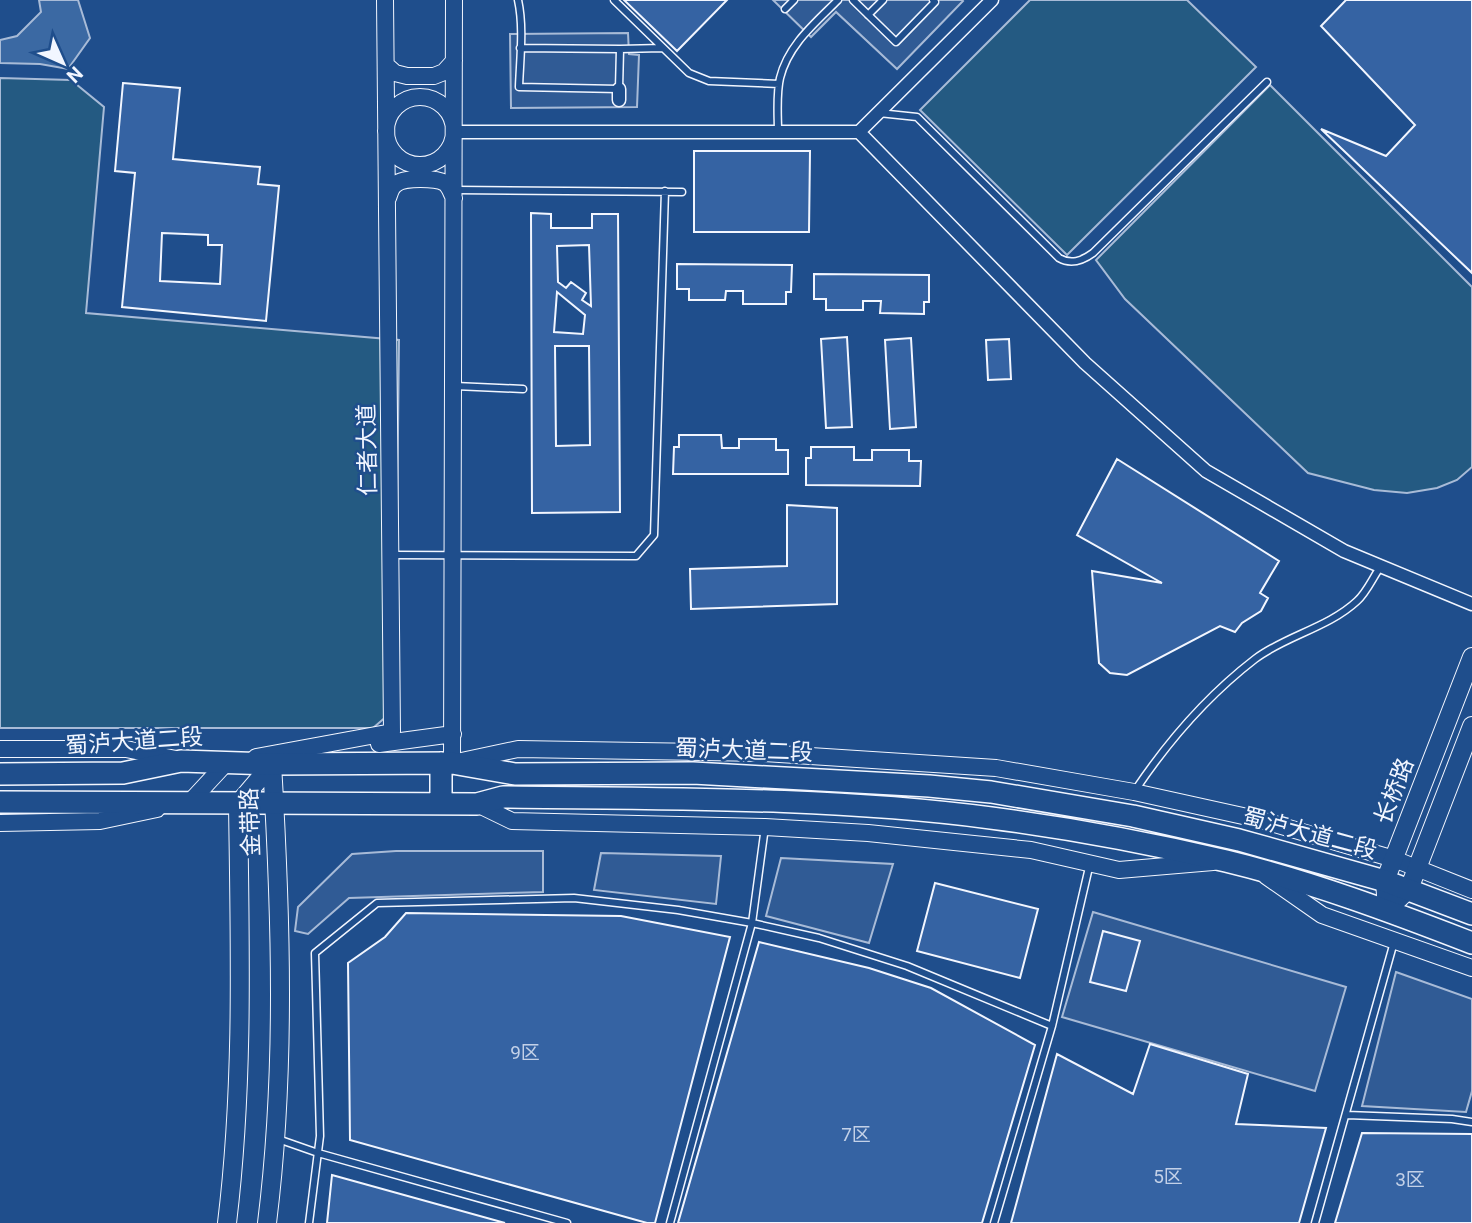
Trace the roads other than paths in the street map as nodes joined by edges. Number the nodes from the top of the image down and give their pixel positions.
1 (385, 0) edge
2 (454, 0) edge
3 (518, 0) edge
4 (614, 0) edge
5 (794, 0) edge
6 (838, 0) edge
7 (853, 0) edge
8 (883, 0) edge
9 (933, 0) edge
10 (991, 0) edge
11 (785, 9) dead end
12 (868, 15) junction
13 (520, 47) junction
14 (662, 48) junction
15 (620, 49) junction
16 (454, 61) junction
17 (386, 65) junction
18 (1267, 82) dead end
19 (779, 84) junction
20 (878, 113) junction
21 (386, 127) junction
22 (454, 132) junction
23 (778, 132) junction
24 (859, 132) junction
25 (665, 191) junction
26 (682, 192) dead end
27 (454, 194) junction
28 (387, 201) junction
29 (453, 386) junction
30 (523, 389) dead end
31 (453, 553) junction
32 (390, 555) junction
33 (1381, 566) junction
34 (1472, 604) edge
35 (1472, 657) edge
36 (1472, 726) edge
37 (453, 734) junction
38 (0, 750) edge
39 (181, 761) junction
40 (227, 762) junction
41 (447, 763) junction
42 (272, 764) junction
43 (123, 773) junction
44 (0, 774) edge
45 (1135, 792) junction
46 (0, 802) edge
47 (123, 802) junction
48 (189, 803) junction
49 (238, 804) junction
50 (441, 804) junction
51 (477, 804) junction
52 (274, 805) junction
53 (0, 822) edge
54 (765, 827) junction
55 (1394, 859) junction
56 (1226, 861) junction
57 (1090, 863) junction
58 (1417, 868) junction
59 (1259, 870) junction
60 (1385, 881) junction
61 (1409, 889) junction
62 (1472, 890) edge
63 (1387, 911) junction
64 (1472, 914) edge
65 (752, 923) junction
66 (1395, 940) junction
67 (1472, 943) edge
68 (1472, 968) edge
69 (1052, 1026) junction
70 (1347, 1115) junction
71 (1472, 1122) edge
72 (277, 1139) junction
73 (318, 1153) junction
74 (227, 1223) edge
75 (267, 1223) edge
76 (309, 1223) edge
77 (567, 1223) edge
78 (670, 1223) edge
79 (994, 1223) edge
80 (1315, 1223) edge

1 - 17 street, 仁者大道
2 - 16 street
3 - 13 lane
4 - 14 lane
5 - 11 lane
6 - 19 lane
7 - 12 lane
8 - 12 lane
9 - 12 lane
10 - 20 street
13 - 15 lane
13 - 15 lane
14 - 15 lane
14 - 19 lane
16 - 17 street
16 - 22 street
17 - 21 street, 仁者大道
18 - 20 lane
19 - 23 lane
20 - 24 street
21 - 22 street
21 - 22 street
21 - 28 street, 仁者大道
22 - 23 street
22 - 27 street
23 - 24 street
24 - 33 street
25 - 26 lane
25 - 27 lane
25 - 31 lane
27 - 28 street
27 - 29 street
28 - 32 street, 仁者大道
29 - 30 lane
29 - 31 street
31 - 32 lane
31 - 37 street
32 - 40 street, 仁者大道
33 - 34 street
33 - 45 lane
35 - 55 main road, 长桥路
36 - 58 main road
37 - 40 street
37 - 41 street
38 - 39 street
39 - 40 highway, 蜀泸大道二段
39 - 43 highway, 蜀泸大道二段
40 - 42 highway, 蜀泸大道二段
40 - 48 street
41 - 42 highway, 蜀泸大道二段
41 - 45 street
41 - 50 highway
41 - 60 highway, 蜀泸大道二段
42 - 49 main road, 金带路
42 - 52 main road, 金带路
43 - 44 highway, 蜀泸大道二段
43 - 47 highway
45 - 55 street
46 - 47 highway
47 - 48 highway
48 - 49 highway
48 - 53 street
49 - 52 highway
49 - 74 main road, 金带路
50 - 51 highway
50 - 52 highway
51 - 54 street
51 - 56 highway
52 - 72 main road, 金带路
54 - 57 street
54 - 65 lane
55 - 58 street
55 - 60 main road, 长桥路
56 - 57 street
56 - 59 highway
57 - 69 lane
58 - 61 main road
58 - 62 street
59 - 63 highway
59 - 66 street
60 - 61 highway, 蜀泸大道二段
60 - 63 main road, 长桥路
61 - 63 main road
61 - 64 highway, 蜀泸大道二段
63 - 67 highway
65 - 69 lane
65 - 73 lane
65 - 78 lane
66 - 68 street
66 - 70 lane
69 - 79 lane
70 - 71 lane
70 - 80 lane
72 - 73 lane
72 - 75 main road, 金带路
73 - 76 lane
73 - 77 lane

